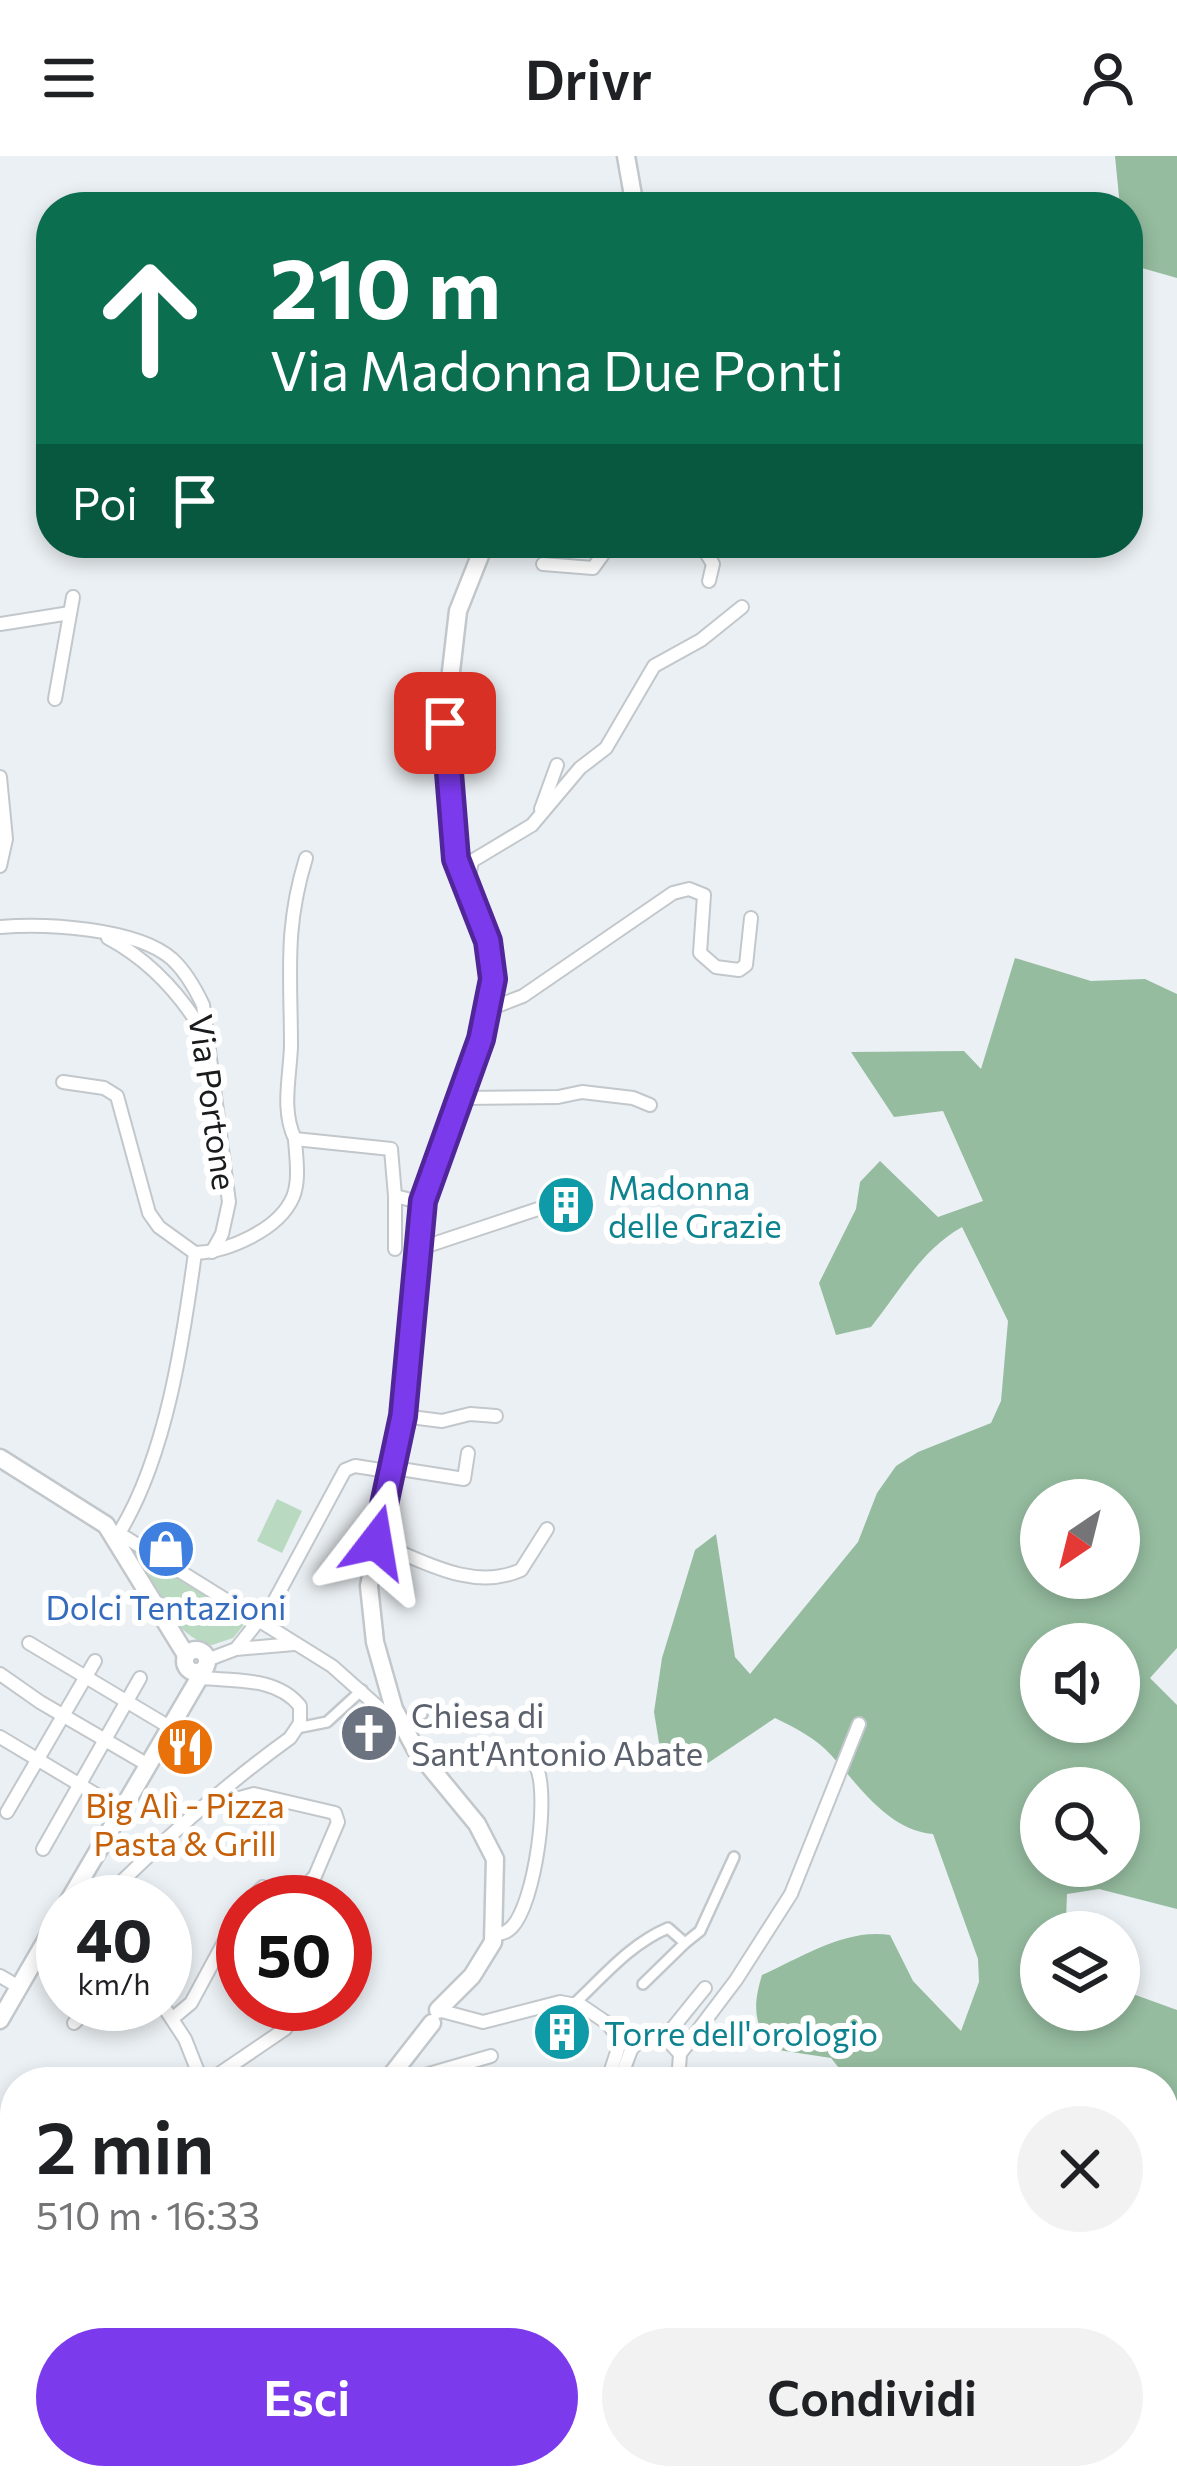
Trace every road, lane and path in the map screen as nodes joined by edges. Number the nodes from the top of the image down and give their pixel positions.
1 (626, 156) edge
2 (632, 192) edge
3 (479, 558) edge
4 (600, 558) edge
5 (709, 558) edge
6 (544, 565) dead end
7 (709, 581) dead end
8 (73, 597) dead end
9 (742, 607) dead end
10 (70, 614) junction
11 (0, 624) edge
12 (55, 699) dead end
13 (557, 765) dead end
14 (0, 777) edge
15 (532, 825) junction
16 (306, 858) dead end
17 (0, 866) edge
18 (467, 895) junction
19 (752, 918) dead end
20 (0, 927) edge
21 (100, 934) junction
22 (489, 1009) junction
23 (207, 1038) junction
24 (63, 1082) dead end
25 (460, 1098) junction
26 (650, 1105) dead end
27 (295, 1139) junction
28 (395, 1196) junction
29 (423, 1202) junction
30 (544, 1207) dead end
31 (395, 1249) dead end
32 (418, 1249) junction
33 (212, 1252) junction
34 (195, 1253) junction
35 (403, 1416) junction
36 (496, 1416) dead end
37 (468, 1453) dead end
38 (0, 1458) edge
39 (393, 1470) junction
40 (112, 1529) junction
41 (547, 1529) dead end
42 (376, 1542) junction
43 (266, 1624) junction
44 (28, 1643) dead end
45 (295, 1644) junction
46 (270, 1647) junction
47 (236, 1649) junction
48 (95, 1660) dead end
49 (197, 1665) junction
50 (0, 1674) edge
51 (383, 1674) junction
52 (86, 1677) junction
53 (140, 1678) dead end
54 (361, 1688) junction
55 (126, 1701) junction
56 (63, 1716) junction
57 (410, 1720) junction
58 (859, 1724) dead end
59 (171, 1728) junction
60 (298, 1728) junction
61 (0, 1737) edge
62 (104, 1739) junction
63 (38, 1760) junction
64 (148, 1765) junction
65 (536, 1766) dead end
66 (79, 1784) junction
67 (122, 1810) junction
68 (199, 1810) junction
69 (7, 1812) dead end
70 (43, 1849) dead end
71 (734, 1857) dead end
72 (84, 1875) edge
73 (127, 1875) edge
74 (311, 1875) edge
75 (495, 1935) junction
76 (685, 1942) junction
77 (36, 1957) edge
78 (216, 1958) edge
79 (0, 1976) edge
80 (643, 1984) dead end
81 (19, 1987) junction
82 (705, 1988) dead end
83 (192, 2001) edge
84 (574, 2004) junction
85 (437, 2012) junction
86 (0, 2020) edge
87 (180, 2031) edge
88 (282, 2031) edge
89 (661, 2033) junction
90 (680, 2054) junction
91 (491, 2056) dead end
92 (198, 2067) edge
93 (228, 2067) edge
94 (397, 2067) edge
95 (453, 2067) edge
96 (612, 2067) edge
97 (626, 2067) edge
98 (679, 2067) edge

1 - 2 main road
3 - 18 main road
4 - 6 street
5 - 7 street
8 - 10 street
9 - 15 street
10 - 11 street
10 - 12 street
13 - 15 street
14 - 17 street
15 - 18 street
16 - 27 street
18 - 22 main road
19 - 22 street
20 - 21 street, Via Portone
21 - 23 street
21 - 23 street, Via Portone
22 - 25 main road
23 - 33 street, Via Portone
24 - 34 street
25 - 26 street
25 - 29 main road
27 - 28 street
27 - 33 street
28 - 29 street
28 - 31 street
29 - 32 main road
30 - 32 street
32 - 35 main road
33 - 34 street
34 - 40 street
35 - 36 street
35 - 39 main road
37 - 39 street
38 - 40 main road
39 - 42 main road
39 - 43 street
40 - 43 street
40 - 49 main road
41 - 42 street
42 - 51 main road
43 - 45 street
43 - 46 street
43 - 47 street
44 - 52 street
45 - 46 street
45 - 54 street
46 - 47 street
47 - 49 street
48 - 52 street
49 - 59 main road
49 - 60 street
50 - 56 street
51 - 54 street
51 - 57 main road
52 - 55 street
52 - 56 street
53 - 55 street
54 - 57 street
54 - 60 street
55 - 59 street
55 - 62 street
56 - 62 street
56 - 63 street
57 - 75 main road
58 - 90 street
59 - 64 main road
60 - 68 street
61 - 63 street
62 - 64 street
62 - 66 street
63 - 66 street
63 - 69 street
64 - 67 main road
65 - 75 street
66 - 67 street
66 - 70 street
67 - 72 main road
68 - 73 street
68 - 74 street
71 - 76 street
75 - 85 main road
76 - 80 street
76 - 84 street
77 - 81 main road
78 - 83 street
79 - 81 street
81 - 86 main road
82 - 89 street
84 - 85 street
84 - 96 street
85 - 94 main road
87 - 92 street
88 - 93 street
89 - 90 street
89 - 97 street
90 - 98 street
91 - 95 street

